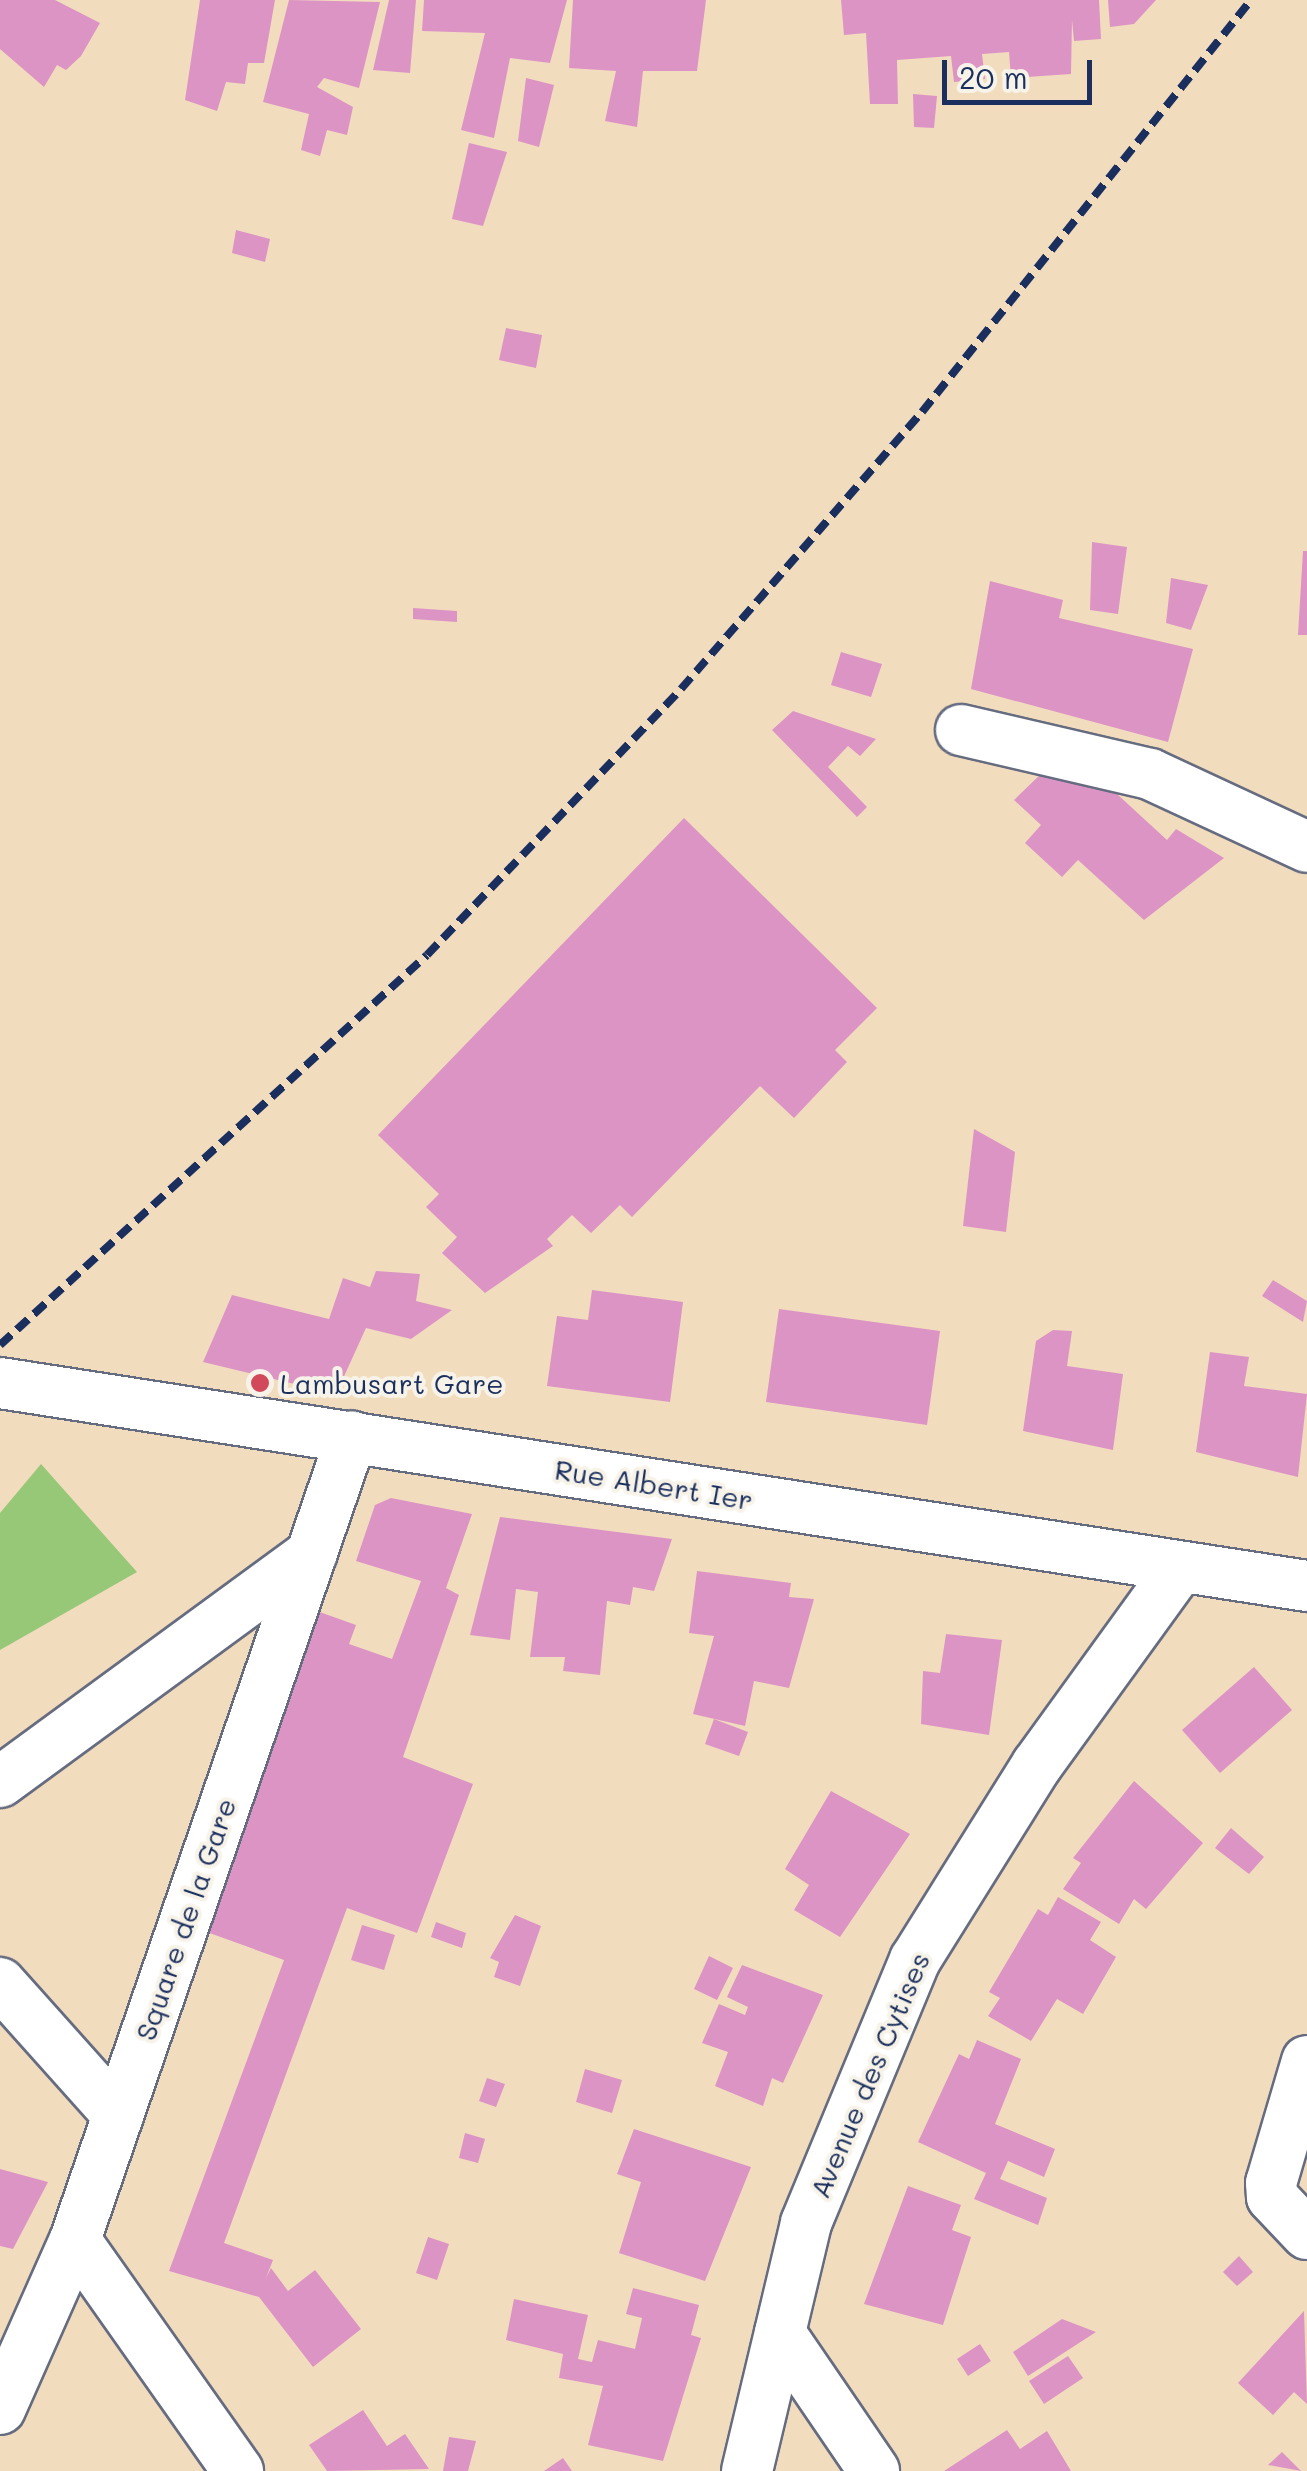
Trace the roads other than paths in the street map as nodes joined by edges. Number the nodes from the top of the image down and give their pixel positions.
1 (961, 730) dead end
2 (1307, 847) edge
3 (0, 1383) edge
4 (352, 1436) junction
5 (311, 1554) junction
6 (1179, 1569) junction
7 (1307, 1586) edge
8 (0, 1782) edge
9 (0, 1982) edge
10 (1307, 2061) edge
11 (118, 2115) junction
12 (1307, 2234) edge
13 (75, 2240) junction
14 (780, 2333) junction
15 (0, 2408) edge
16 (238, 2471) edge
17 (747, 2471) edge
18 (874, 2471) edge

1 - 2 street
3 - 4 street, Rue Albert Ier
4 - 5 street, Square de la Gare
4 - 6 street, Rue Albert Ier
5 - 8 street
5 - 11 street, Square de la Gare
6 - 7 street, Rue Albert Ier
6 - 14 street, Avenue des Cytises
9 - 11 street
10 - 12 street
11 - 13 street, Square de la Gare
13 - 15 street, Square de la Gare
13 - 16 street
14 - 17 street, Avenue des Cytises
14 - 18 street

